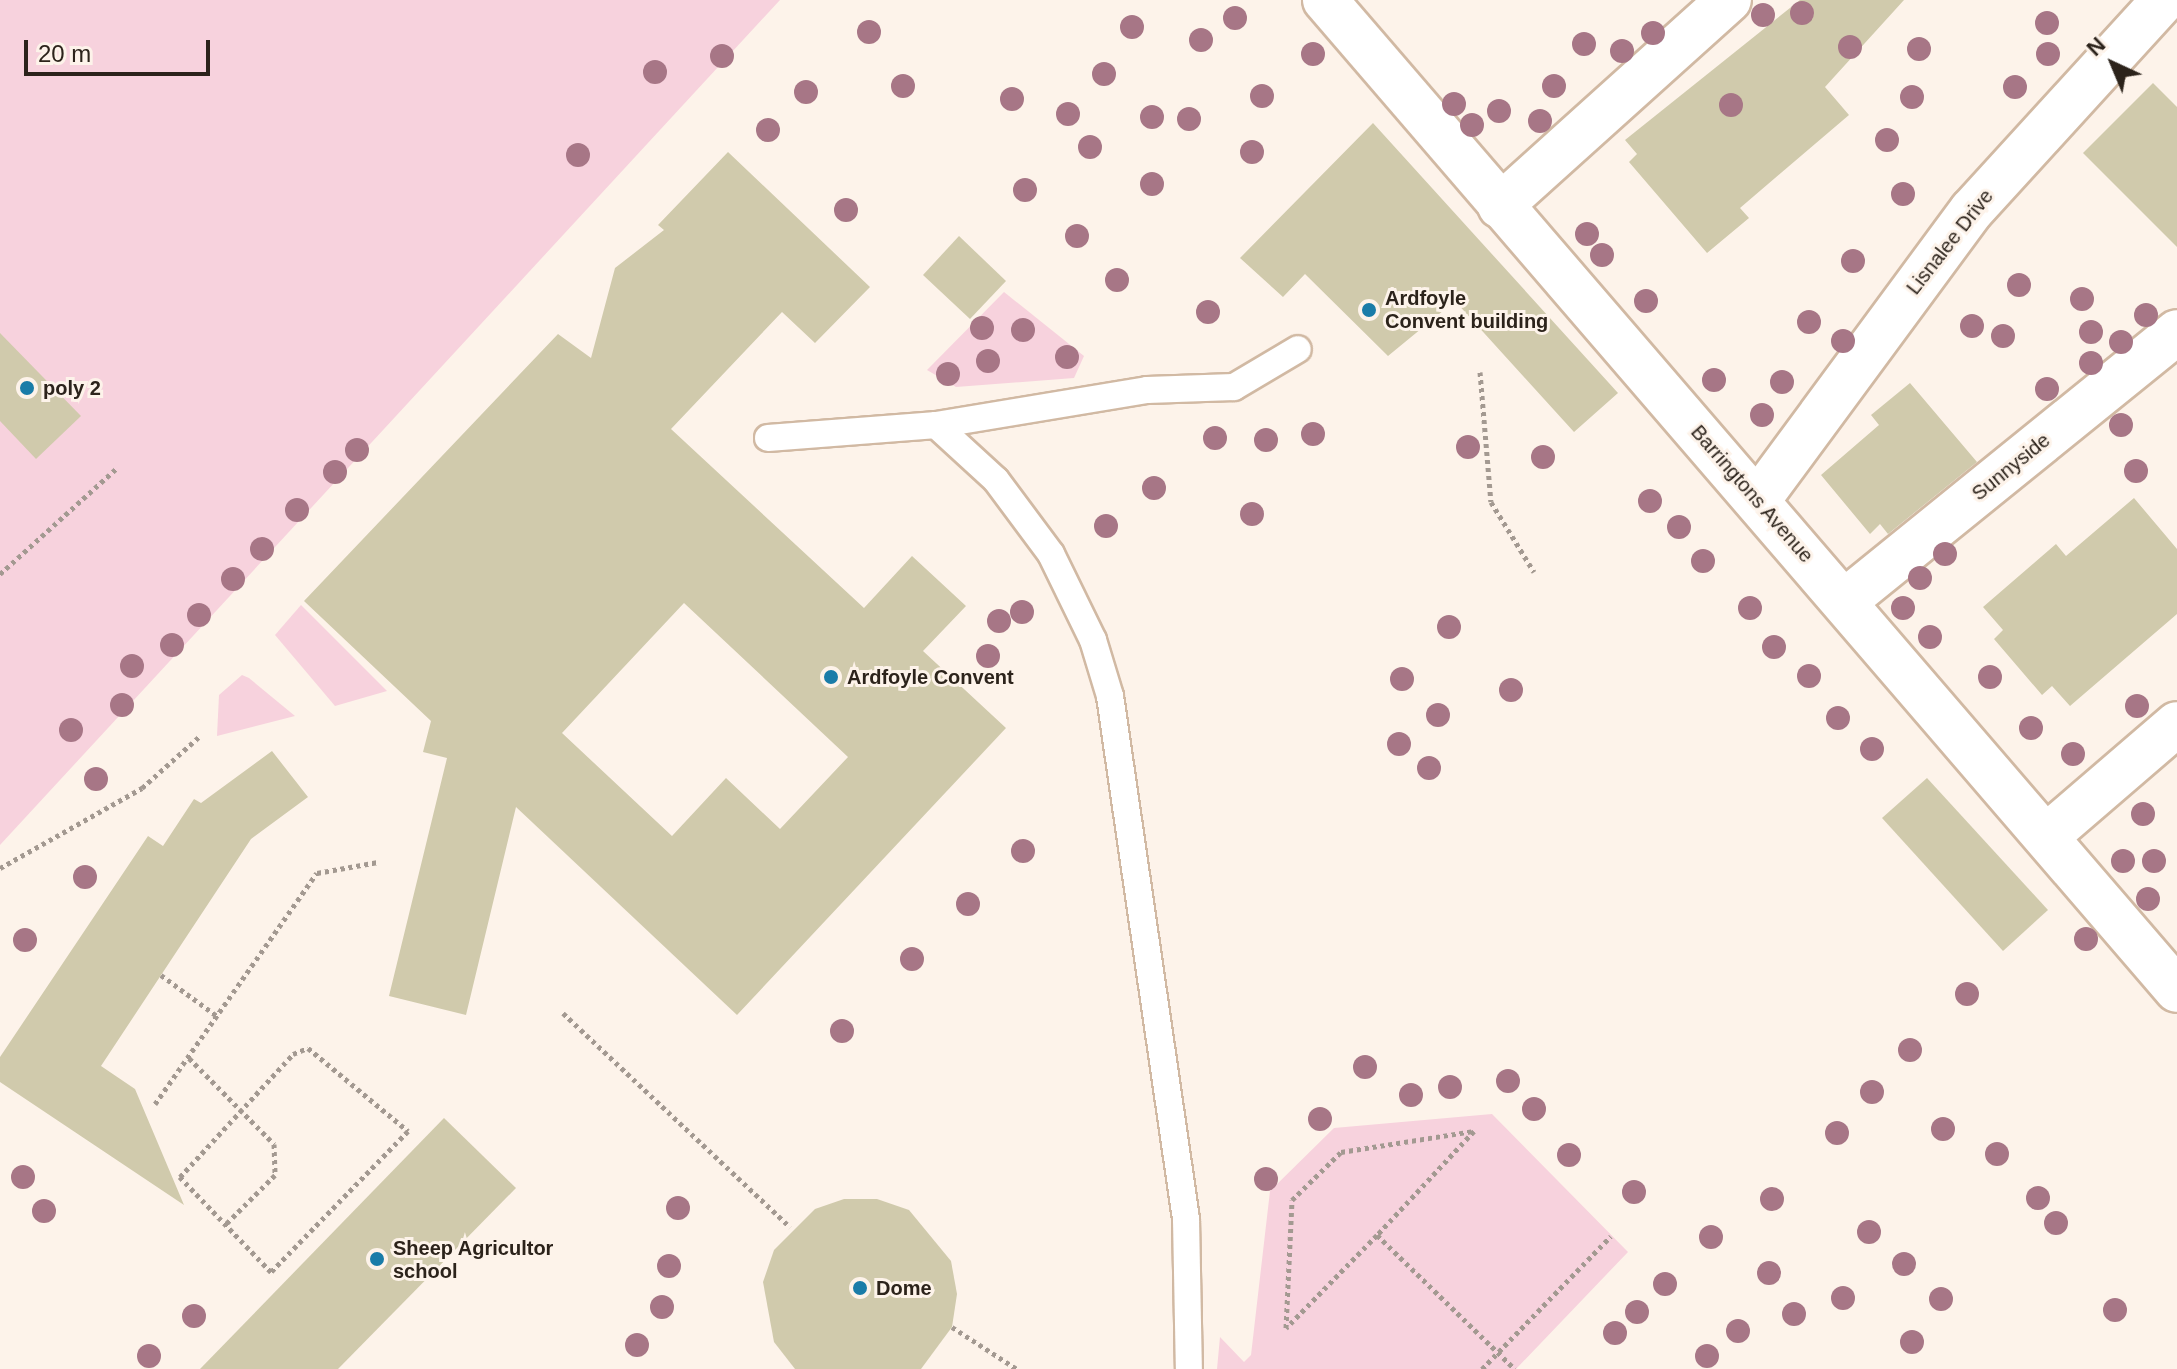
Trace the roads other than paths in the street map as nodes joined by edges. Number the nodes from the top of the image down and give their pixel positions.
1 (1325, 0) edge
2 (1729, 0) edge
3 (2164, 0) edge
4 (1500, 206) junction
5 (2177, 332) edge
6 (1298, 349) dead end
7 (936, 425) junction
8 (768, 438) dead end
9 (1758, 500) junction
10 (1845, 601) junction
11 (2177, 724) edge
12 (2048, 835) junction
13 (2177, 990) edge
14 (1189, 1369) edge

1 - 4 street, Barringtons Avenue
2 - 4 street
3 - 9 street, Lisnalee Drive
4 - 9 street, Barringtons Avenue
5 - 10 street, Sunnyside
6 - 7 lane
7 - 8 lane
7 - 14 lane
9 - 10 street, Barringtons Avenue
10 - 12 street, Barringtons Avenue
11 - 12 street
12 - 13 street, Barringtons Avenue

